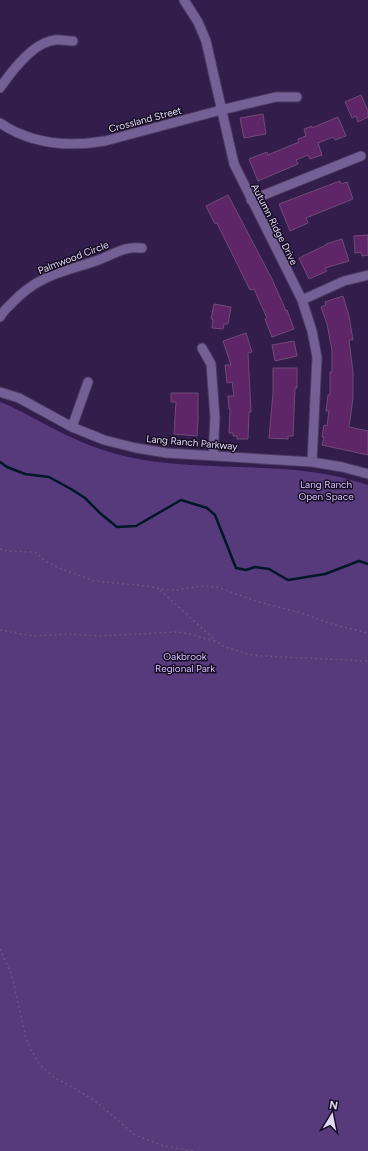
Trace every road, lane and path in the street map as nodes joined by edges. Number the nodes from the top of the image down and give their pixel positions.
1 (189, 2) edge
2 (73, 41) dead end
3 (0, 88) edge
4 (297, 96) dead end
5 (221, 110) junction
6 (0, 123) edge
7 (361, 156) dead end
8 (252, 200) junction
9 (142, 248) dead end
10 (368, 275) edge
11 (302, 300) junction
12 (0, 317) edge
13 (202, 348) dead end
14 (88, 382) dead end
15 (0, 392) edge
16 (72, 427) junction
17 (213, 456) junction
18 (312, 462) junction
19 (368, 474) edge
20 (0, 549) edge
21 (159, 588) junction
22 (0, 630) edge
23 (368, 633) edge
24 (217, 642) junction
25 (368, 661) edge
26 (0, 949) edge
27 (194, 1151) edge

1 - 5 street, Autumn Ridge Drive
2 - 3 street
4 - 5 street, Crossland Street
5 - 6 street, Crossland Street
5 - 8 street, Autumn Ridge Drive
7 - 8 street
8 - 11 street, Autumn Ridge Drive
9 - 12 street, Palmwood Circle
10 - 11 street
11 - 18 street, Autumn Ridge Drive
13 - 17 street
14 - 16 street
15 - 16 street, Lang Ranch Parkway
16 - 17 street, Lang Ranch Parkway
17 - 18 street, Lang Ranch Parkway
18 - 19 street, Lang Ranch Parkway
20 - 21 path
21 - 23 path
21 - 24 path
22 - 24 path
24 - 25 path
26 - 27 path

